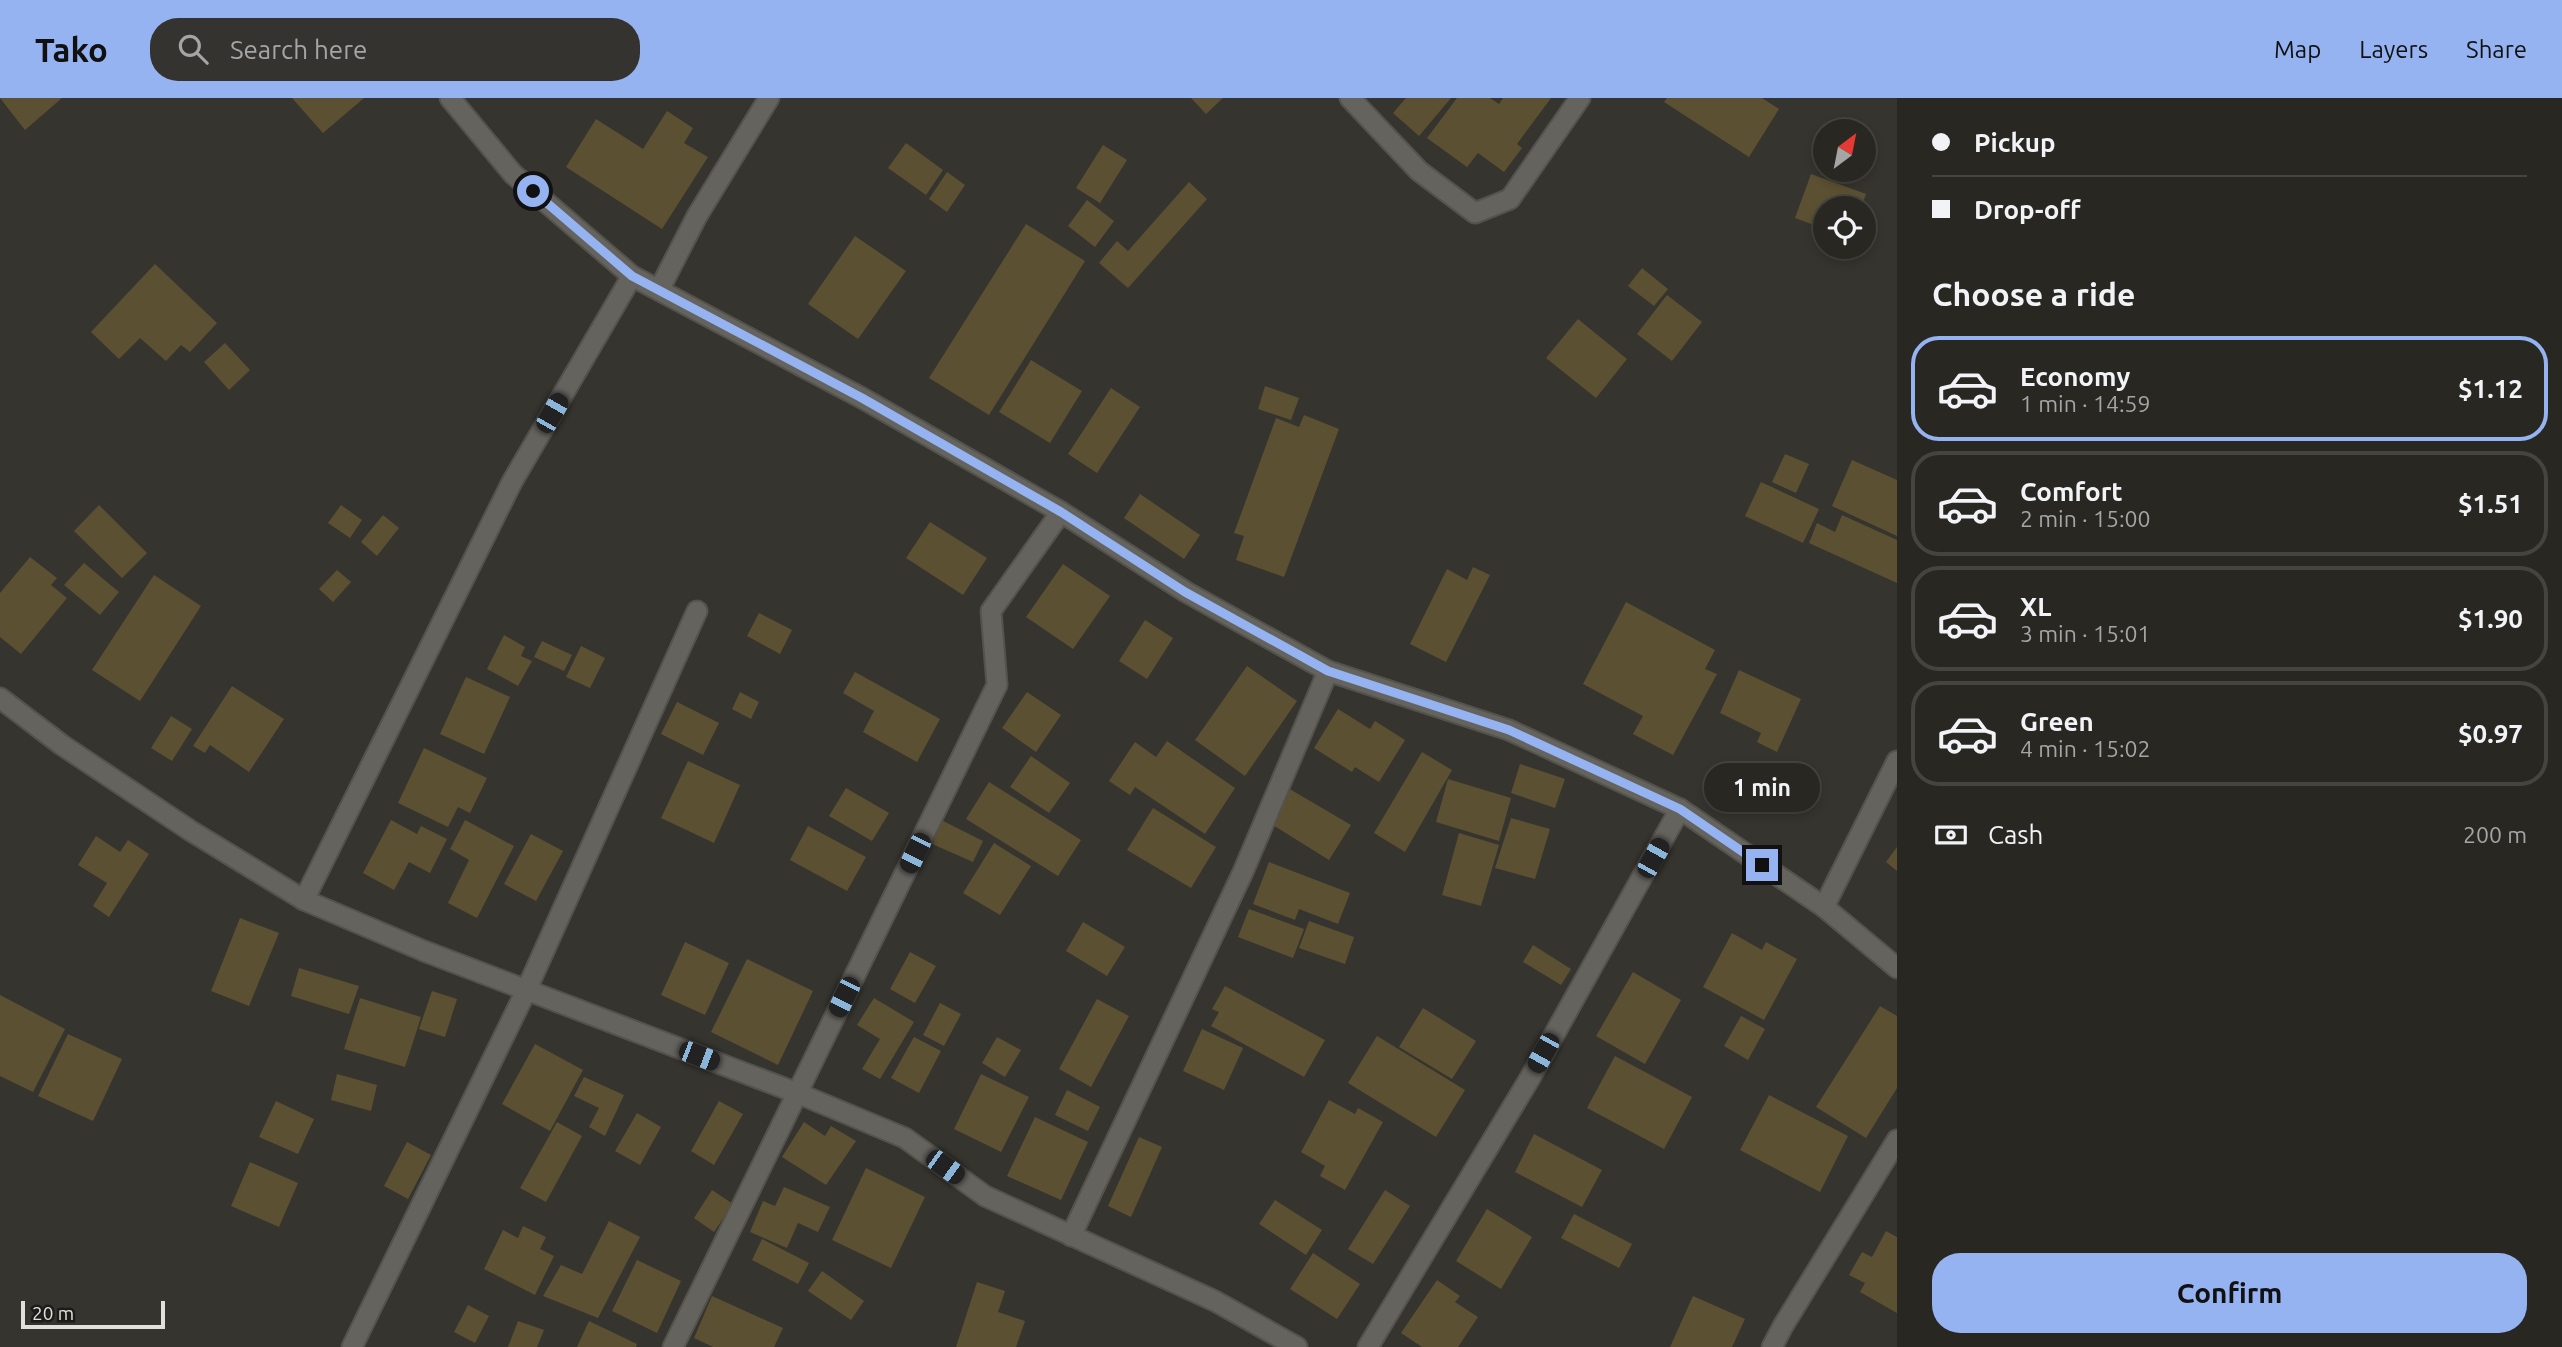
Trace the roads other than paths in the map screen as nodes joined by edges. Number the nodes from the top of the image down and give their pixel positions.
1 (450, 98) edge
2 (769, 98) edge
3 (1350, 98) edge
4 (1580, 98) edge
5 (632, 276) junction
6 (659, 290) junction
7 (1061, 512) junction
8 (697, 611) dead end
9 (1328, 671) junction
10 (0, 698) edge
11 (1897, 761) edge
12 (1680, 809) junction
13 (304, 900) junction
14 (1824, 907) junction
15 (1897, 968) edge
16 (526, 991) junction
17 (797, 1093) junction
18 (1897, 1140) edge
19 (1071, 1236) junction
20 (352, 1347) edge
21 (673, 1347) edge
22 (1297, 1347) edge
23 (1368, 1347) edge
24 (1772, 1347) edge

1 - 5 street
2 - 6 street
3 - 4 street
5 - 6 street
5 - 13 street
6 - 7 street
7 - 9 street
7 - 17 street
8 - 16 street
9 - 12 street
9 - 19 street
10 - 13 street
11 - 14 street
12 - 14 street
12 - 23 street
13 - 16 street
14 - 15 street
16 - 17 street
16 - 20 street
17 - 19 street
17 - 21 street
18 - 24 street
19 - 22 street

